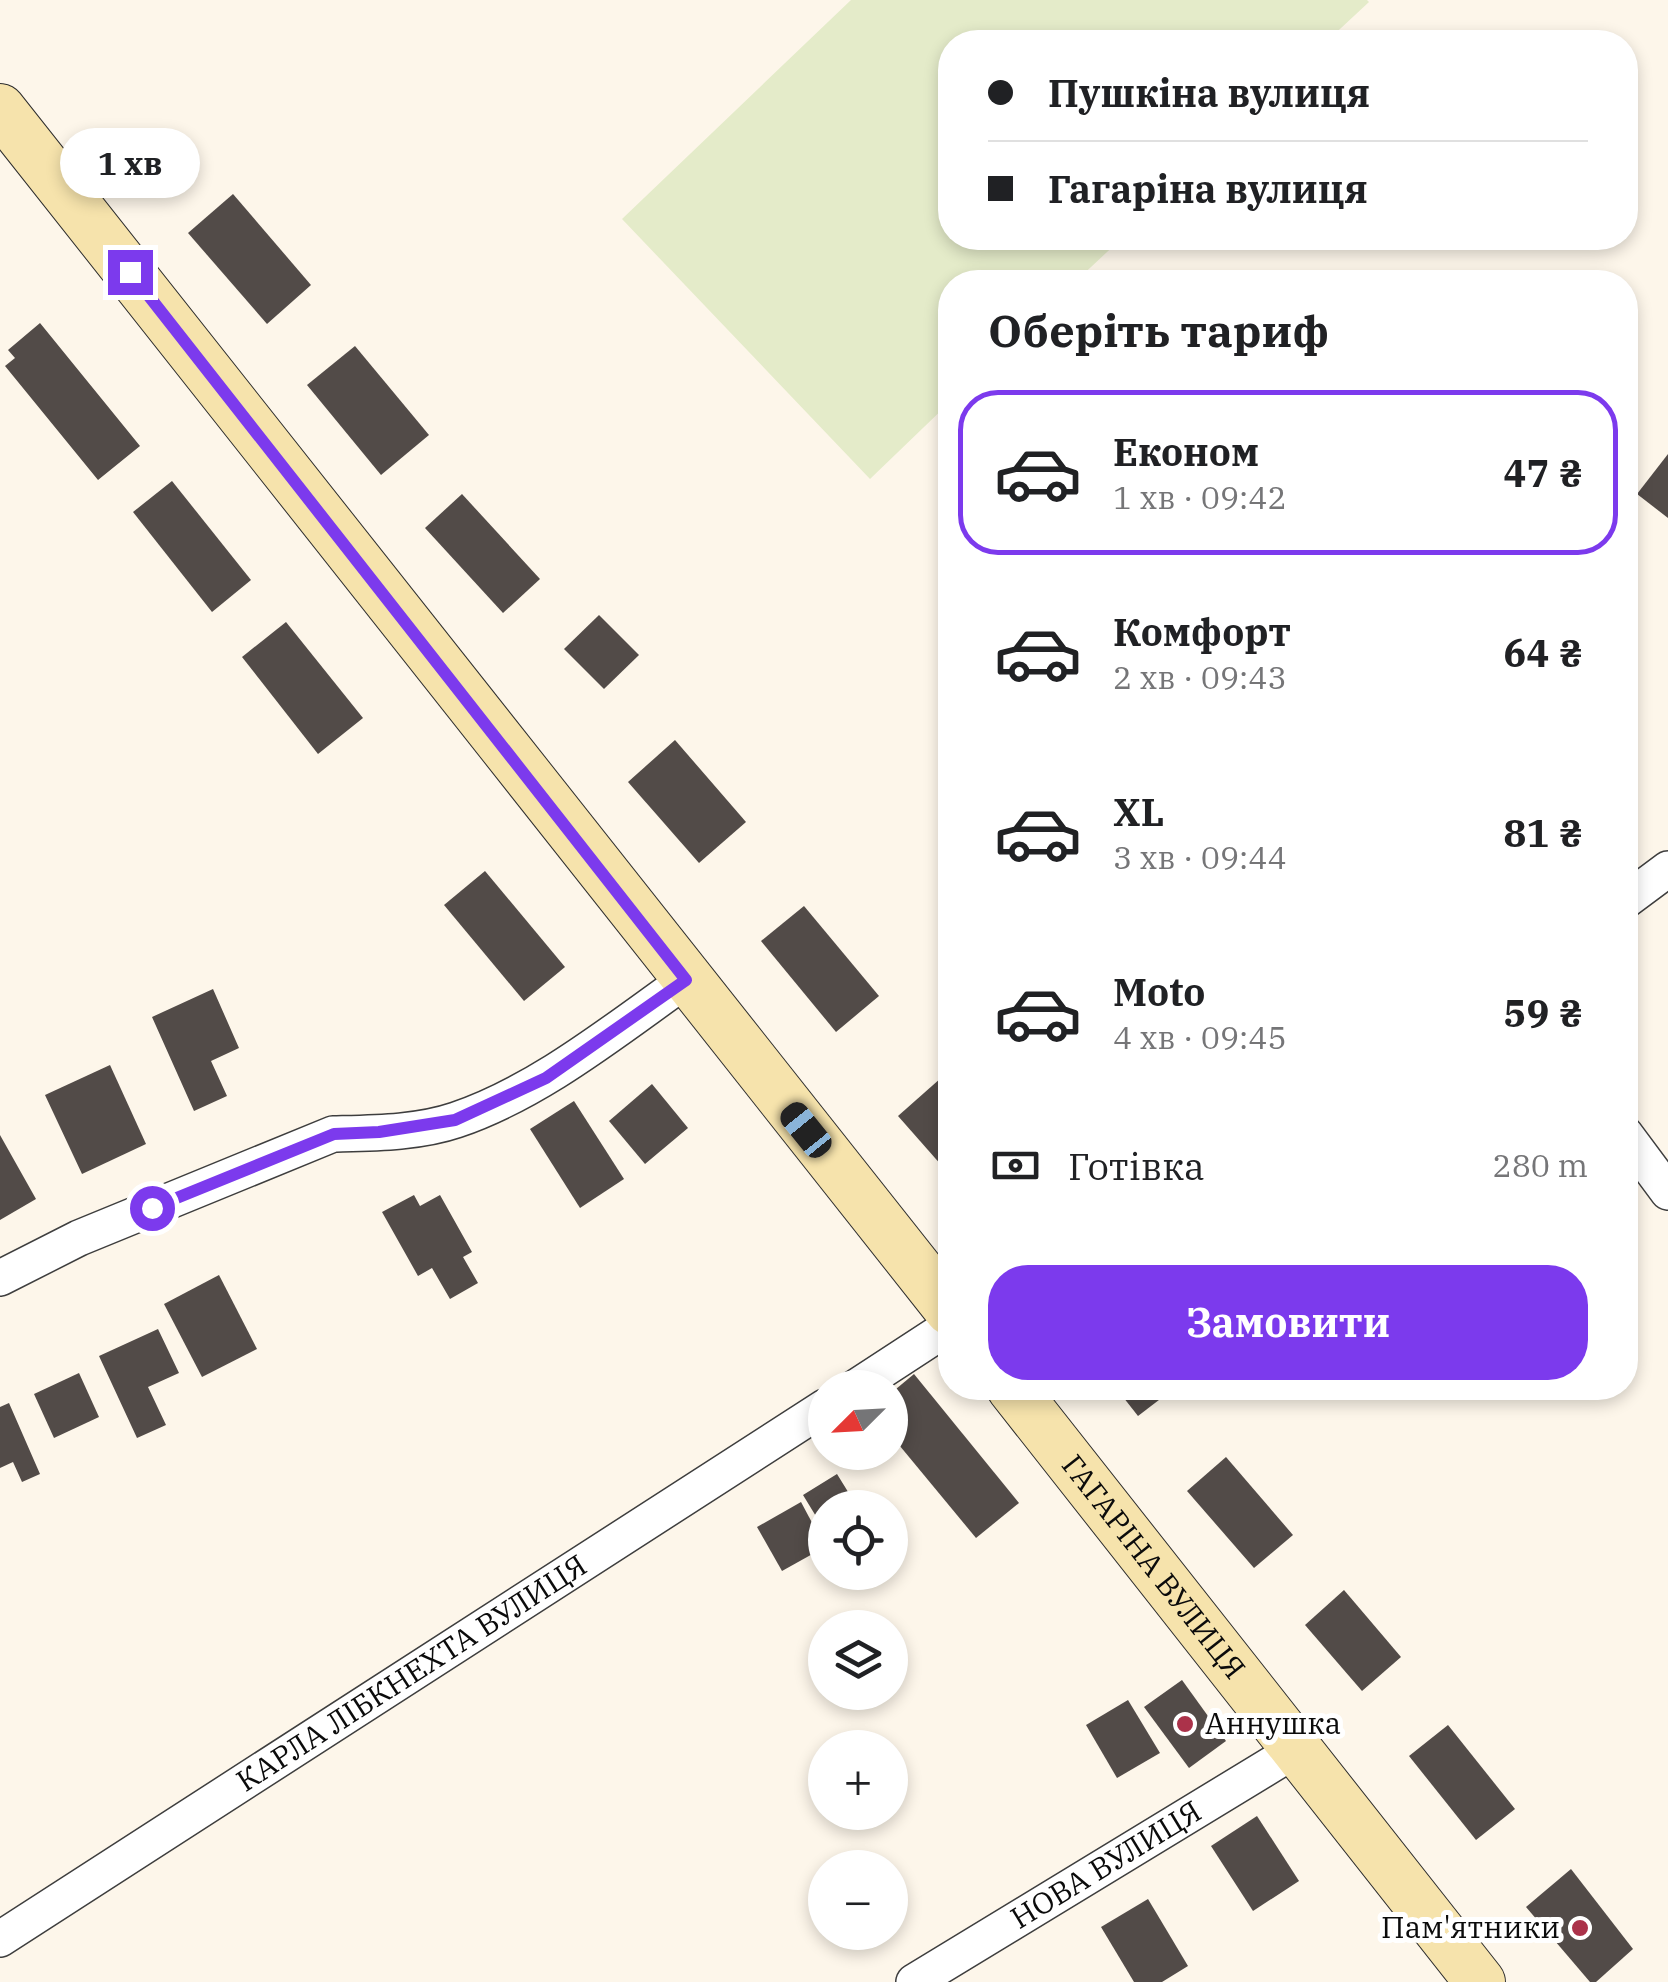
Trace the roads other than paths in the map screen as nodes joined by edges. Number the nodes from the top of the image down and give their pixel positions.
1 (0, 109) edge
2 (1668, 869) edge
3 (1638, 891) edge
4 (686, 980) junction
5 (1638, 1152) edge
6 (1668, 1192) edge
7 (0, 1278) edge
8 (938, 1295) edge
9 (938, 1334) edge
10 (883, 1370) edge
11 (1021, 1400) edge
12 (808, 1418) edge
13 (1297, 1750) junction
14 (0, 1939) edge
15 (914, 1982) edge
16 (1480, 1982) edge

1 - 4 main road
2 - 3 street
4 - 7 street
4 - 8 main road
5 - 6 street
9 - 10 street
11 - 13 main road, ГАГАРІНА ВУЛИЦЯ
12 - 14 street, КАРЛА ЛІБКНЕХТА ВУЛИЦЯ
13 - 15 street, НОВА ВУЛИЦЯ
13 - 16 main road, ГАГАРІНА ВУЛИЦЯ

